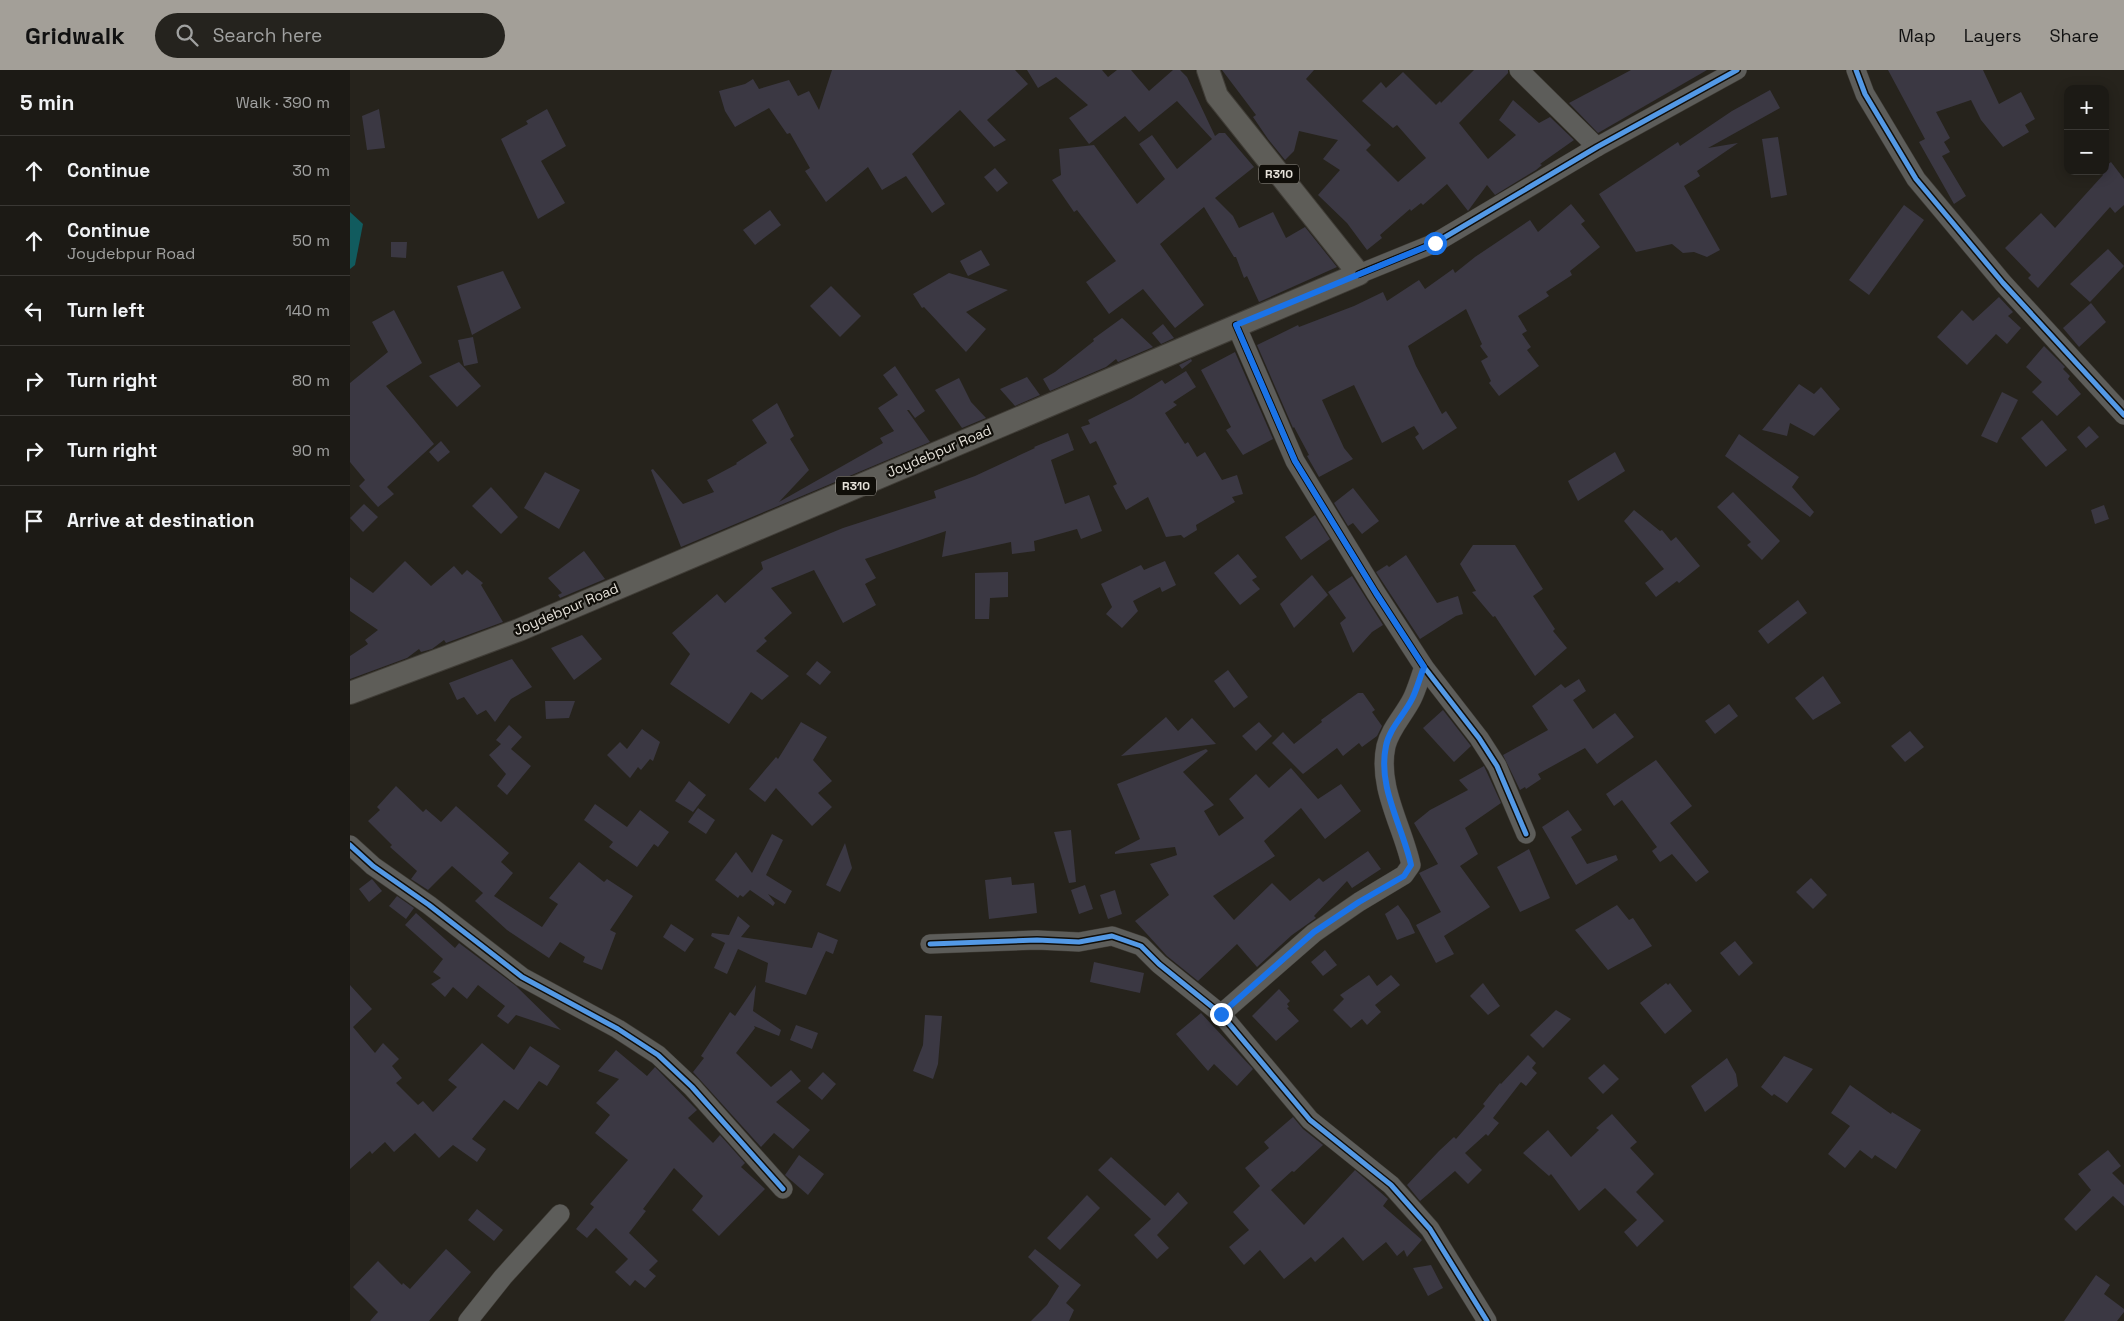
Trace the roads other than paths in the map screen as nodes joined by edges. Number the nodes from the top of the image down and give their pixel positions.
1 (1208, 70) edge
2 (1519, 70) edge
3 (1737, 70) edge
4 (1856, 70) edge
5 (1597, 147) junction
6 (1359, 274) junction
7 (1236, 325) junction
8 (2124, 415) edge
9 (1424, 667) junction
10 (350, 693) edge
11 (1526, 834) dead end
12 (350, 845) edge
13 (930, 944) dead end
14 (1221, 1014) junction
15 (783, 1189) dead end
16 (560, 1214) dead end
17 (468, 1321) edge
18 (1486, 1321) edge

1 - 6 main road, R310
2 - 5 street
3 - 5 street
4 - 8 street
5 - 6 street
6 - 7 main road, Joydebpur Road / R310
7 - 9 street
7 - 10 main road, Joydebpur Road / R310
9 - 11 street
9 - 14 street
12 - 15 street
13 - 14 street
14 - 18 street
16 - 17 street

